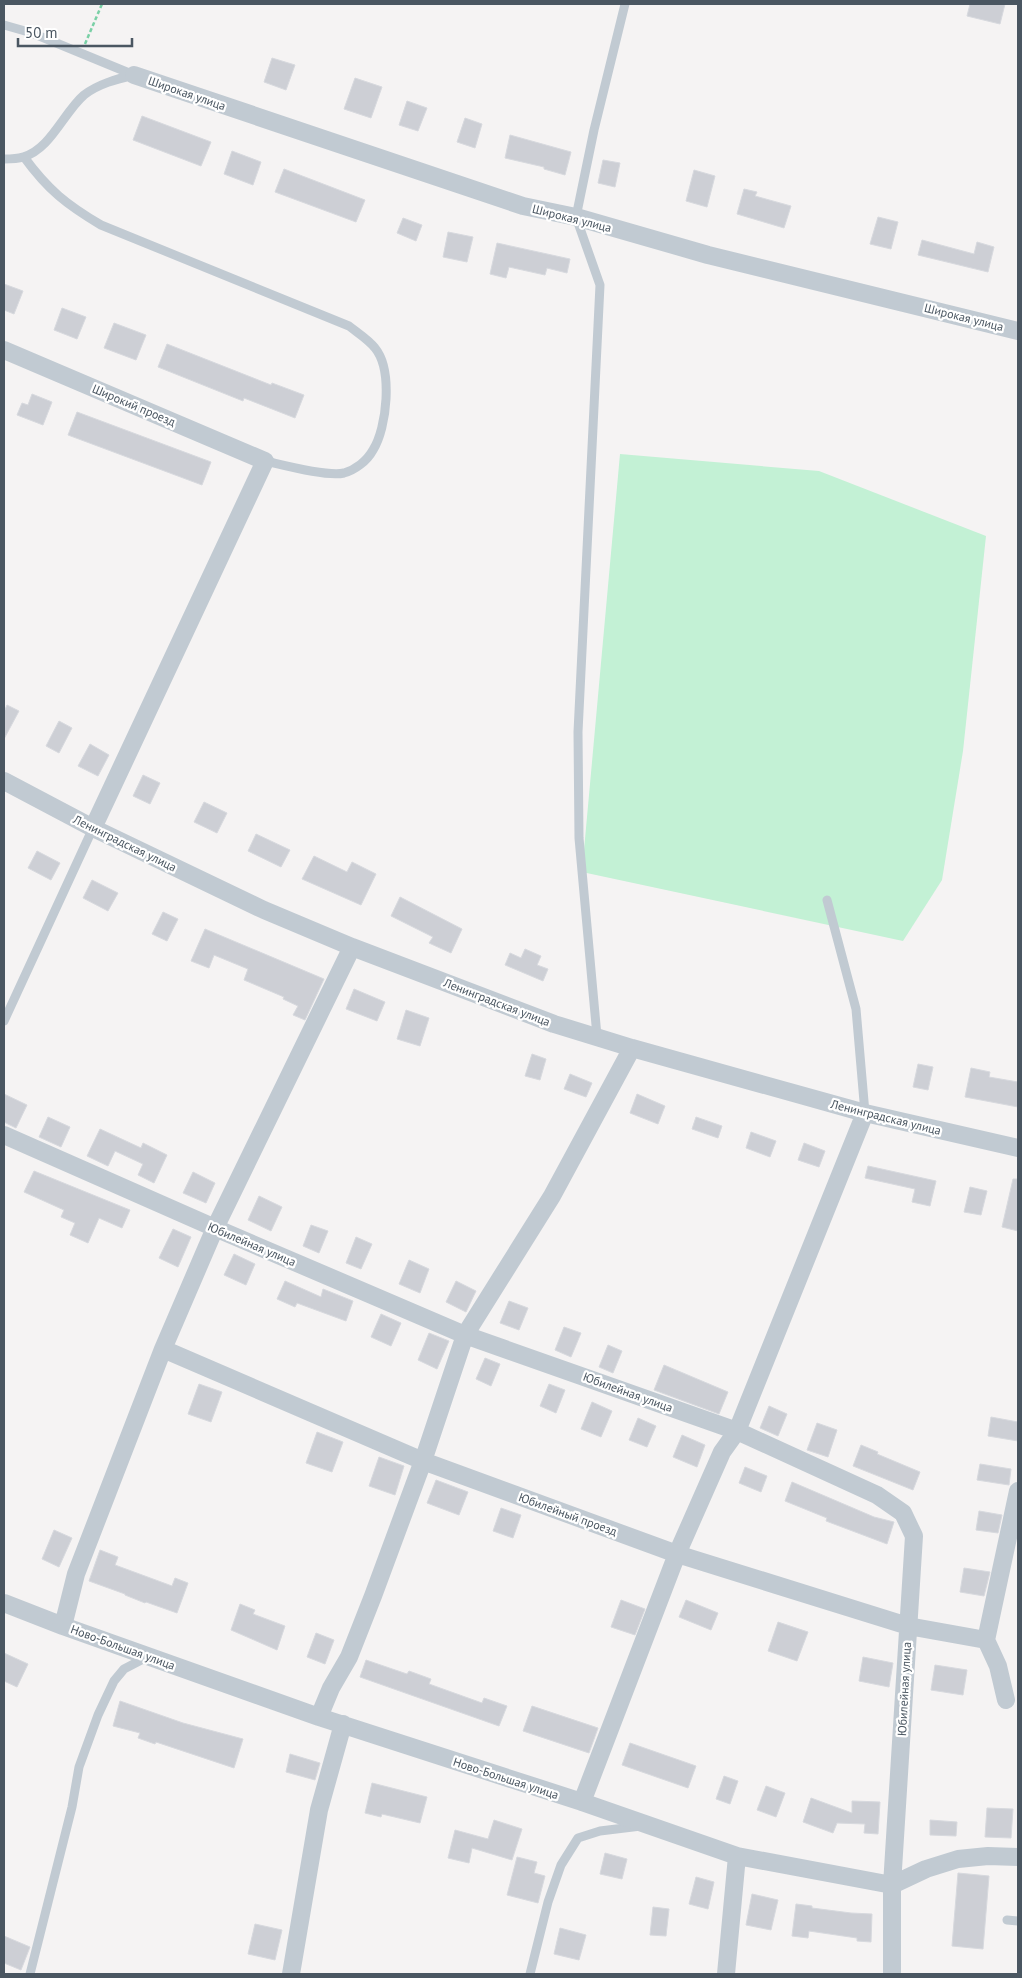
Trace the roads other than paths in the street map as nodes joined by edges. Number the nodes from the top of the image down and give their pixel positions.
1 (625, 4) edge
2 (4, 26) edge
3 (134, 75) junction
4 (24, 157) junction
5 (4, 160) edge
6 (576, 217) junction
7 (1018, 331) edge
8 (4, 350) edge
9 (265, 461) junction
10 (4, 781) edge
11 (93, 828) junction
12 (828, 900) dead end
13 (352, 946) junction
14 (4, 1021) edge
15 (597, 1036) junction
16 (632, 1048) junction
17 (865, 1113) junction
18 (4, 1135) edge
19 (1018, 1148) edge
20 (215, 1228) junction
21 (465, 1334) junction
22 (163, 1349) junction
23 (737, 1431) junction
24 (423, 1461) junction
25 (1018, 1491) edge
26 (677, 1554) junction
27 (4, 1602) edge
28 (63, 1626) junction
29 (908, 1626) junction
30 (986, 1640) junction
31 (149, 1656) junction
32 (1006, 1700) dead end
33 (319, 1717) junction
34 (342, 1724) junction
35 (582, 1802) junction
36 (650, 1825) junction
37 (738, 1856) junction
38 (1018, 1857) edge
39 (892, 1885) junction
40 (1007, 1920) dead end
41 (1018, 1921) edge
42 (30, 1974) edge
43 (291, 1974) edge
44 (530, 1974) edge
45 (726, 1974) edge
46 (892, 1974) edge

1 - 6 lane
2 - 3 lane
3 - 4 lane
3 - 6 street, Широкая улица
4 - 5 lane
4 - 9 lane
6 - 7 street, Широкая улица
6 - 15 lane
8 - 9 street, Широкий проезд
9 - 11 street
10 - 11 street, Ленинградская улица
11 - 13 street, Ленинградская улица
11 - 14 lane
12 - 17 lane
13 - 15 street, Ленинградская улица
13 - 20 street
15 - 16 street, Ленинградская улица
16 - 17 street, Ленинградская улица
16 - 21 street
17 - 19 street, Ленинградская улица
17 - 23 street
18 - 20 street, Юбилейная улица
20 - 21 street, Юбилейная улица
20 - 22 street
21 - 23 street, Юбилейная улица
21 - 24 street
22 - 24 street, Юбилейный проезд
22 - 28 street
23 - 26 street
23 - 29 street, Юбилейная улица
24 - 26 street, Юбилейный проезд
24 - 33 street
25 - 30 street
26 - 29 street, Юбилейный проезд
26 - 35 street
27 - 28 street, Ново-Большая улица
28 - 31 street, Ново-Большая улица
29 - 30 street, Юбилейный проезд
29 - 39 street, Юбилейная улица
30 - 32 street
31 - 33 street, Ново-Большая улица
31 - 42 lane
33 - 34 street, Ново-Большая улица
34 - 35 street, Ново-Большая улица
34 - 43 street
35 - 36 street, Ново-Большая улица
36 - 37 street, Ново-Большая улица
36 - 44 lane
37 - 39 street, Ново-Большая улица
37 - 45 street
38 - 39 street
39 - 46 street, Юбилейная улица
40 - 41 lane

